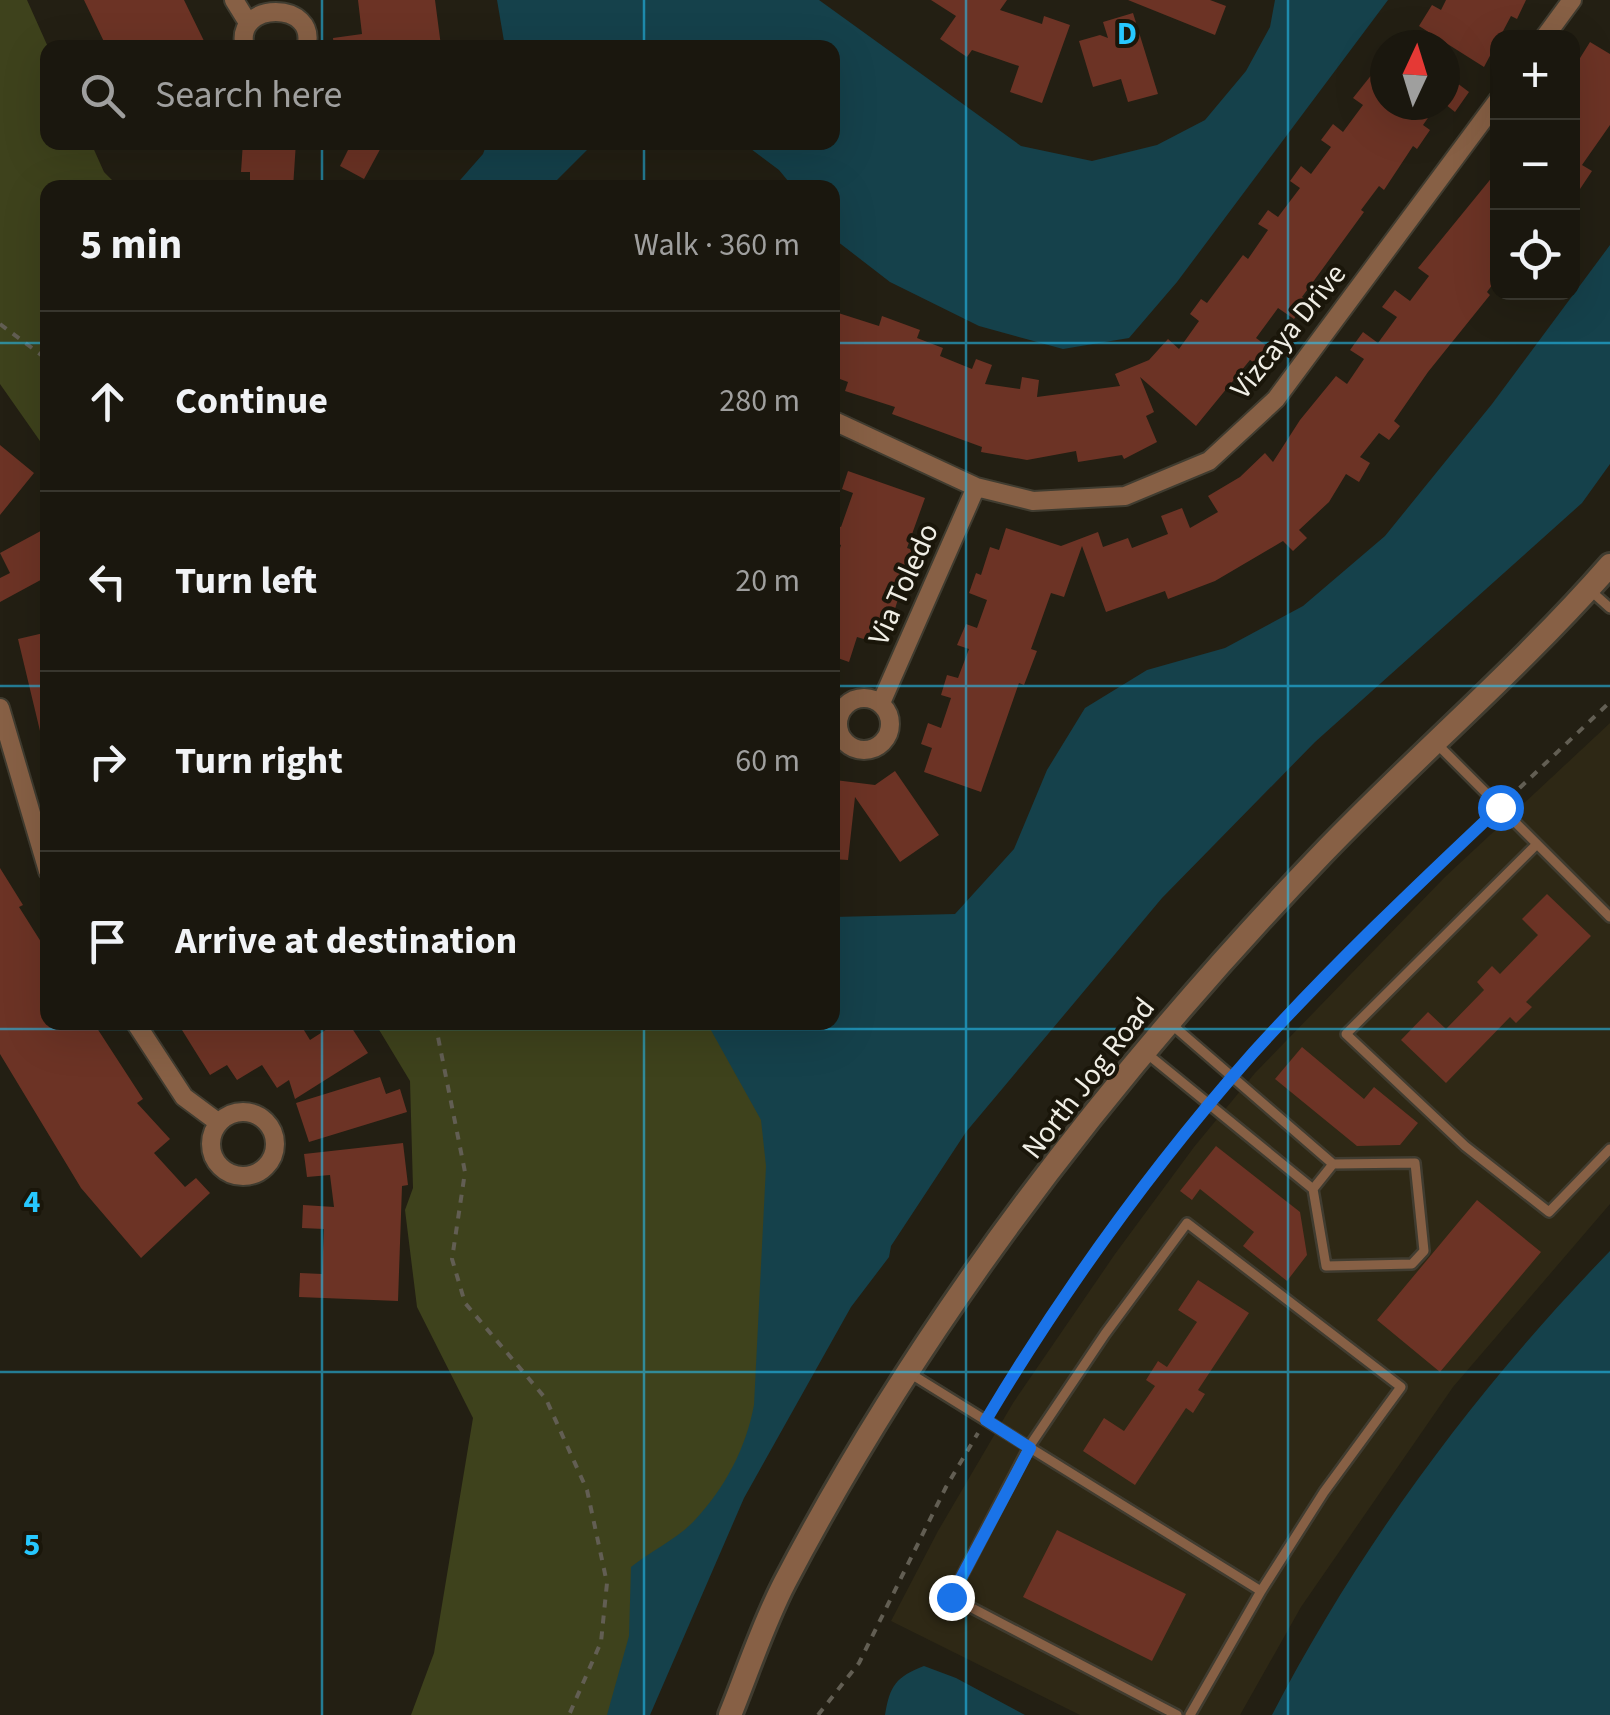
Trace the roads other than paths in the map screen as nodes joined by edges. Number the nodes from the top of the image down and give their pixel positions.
1 (234, 0) edge
2 (1572, 0) edge
3 (246, 21) junction
4 (1550, 30) edge
5 (244, 40) edge
6 (306, 40) edge
7 (1490, 111) edge
8 (840, 424) edge
9 (976, 487) junction
10 (1610, 565) edge
11 (1590, 589) junction
12 (1610, 608) edge
13 (880, 703) dead end
14 (0, 708) edge
15 (1436, 743) junction
16 (40, 844) edge
17 (1537, 844) junction
18 (1610, 917) edge
19 (1168, 1022) junction
20 (140, 1030) edge
21 (1142, 1051) junction
22 (220, 1123) dead end
23 (1610, 1149) edge
24 (1333, 1164) junction
25 (1313, 1189) junction
26 (909, 1372) junction
27 (1030, 1448) junction
28 (1260, 1591) junction
29 (730, 1715) edge
30 (1177, 1715) edge
31 (1190, 1715) edge

1 - 3 street
2 - 4 street
3 - 5 street
3 - 6 street
7 - 9 street, Vizcaya Drive
8 - 9 street, Vizcaya Drive
9 - 13 street, Via Toledo
10 - 11 street, North Jog Road
11 - 12 lane
11 - 15 street, North Jog Road
14 - 16 street
15 - 17 lane
15 - 19 street, North Jog Road
17 - 18 lane
17 - 23 lane
19 - 21 street, North Jog Road
19 - 24 lane
20 - 22 street
21 - 25 lane
21 - 26 street, North Jog Road
24 - 25 lane
24 - 25 lane
26 - 27 lane
26 - 29 street, North Jog Road
27 - 28 lane
27 - 28 lane
27 - 30 lane
28 - 31 lane

